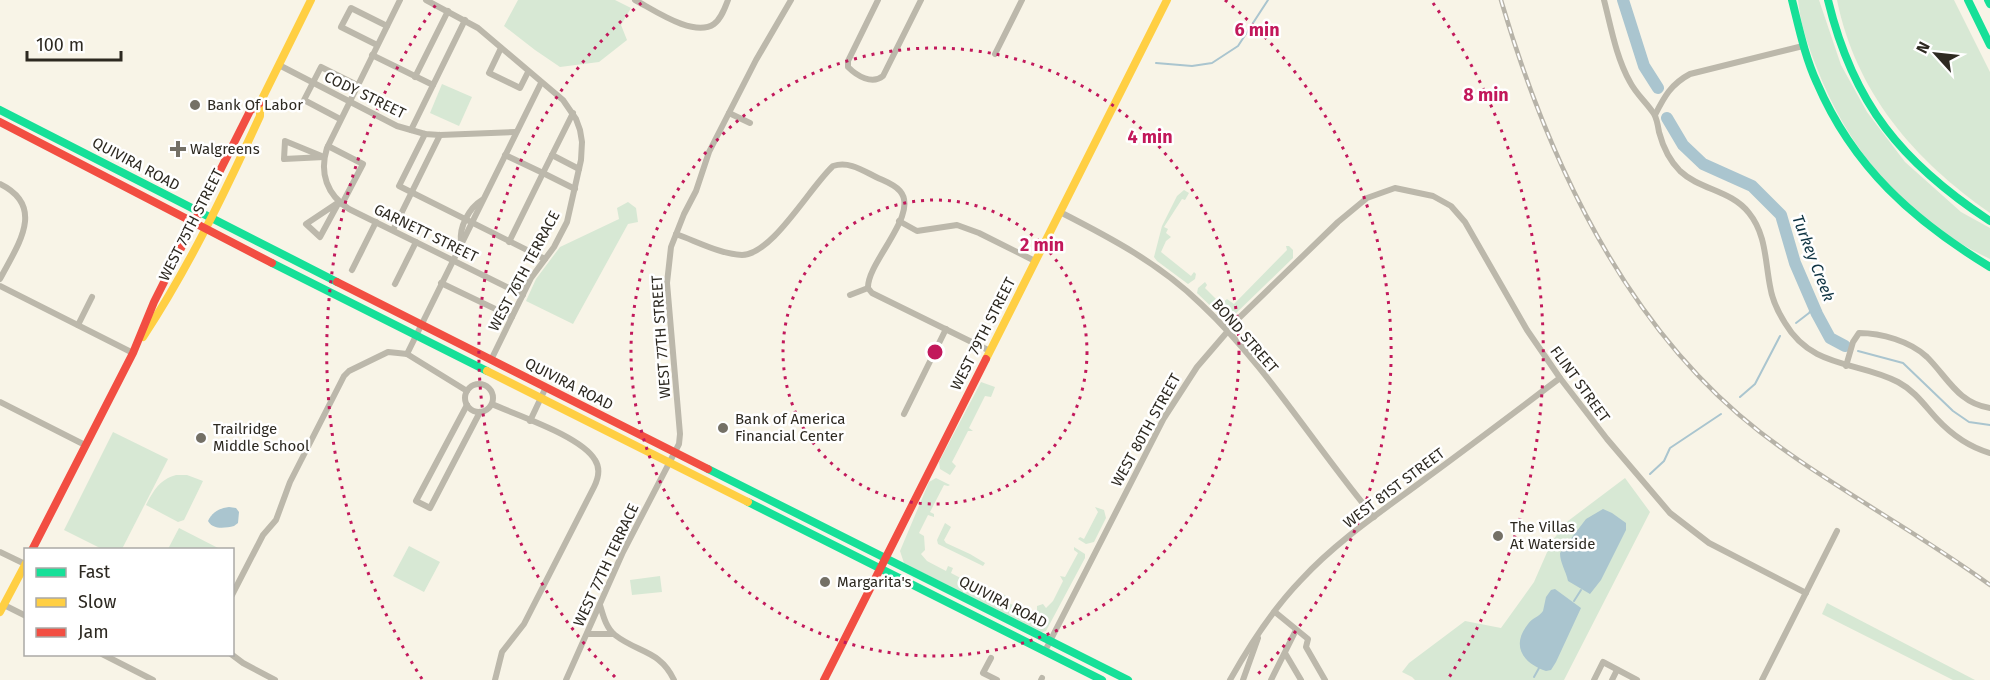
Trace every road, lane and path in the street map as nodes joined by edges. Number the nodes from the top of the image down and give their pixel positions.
1 (311, 0) edge
2 (400, 0) edge
3 (426, 0) edge
4 (635, 0) edge
5 (728, 0) edge
6 (791, 0) edge
7 (878, 0) edge
8 (921, 0) edge
9 (1022, 0) edge
10 (1167, 0) edge
11 (1604, 0) edge
12 (1792, 0) edge
13 (1828, 0) edge
14 (1968, 0) edge
15 (1988, 0) edge
16 (1990, 4) edge
17 (448, 11) junction
18 (465, 20) junction
19 (387, 26) junction
20 (377, 45) junction
21 (1990, 45) edge
22 (1803, 46) junction
23 (501, 48) junction
24 (995, 54) dead end
25 (372, 55) junction
26 (279, 66) junction
27 (528, 72) junction
28 (415, 77) junction
29 (313, 83) junction
30 (541, 83) junction
31 (357, 85) junction
32 (433, 85) junction
33 (349, 101) junction
34 (260, 103) junction
35 (0, 110) edge
36 (573, 113) junction
37 (729, 113) junction
38 (1655, 116) junction
39 (340, 119) junction
40 (0, 122) edge
41 (750, 123) dead end
42 (411, 130) junction
43 (516, 132) junction
44 (425, 134) junction
45 (440, 135) junction
46 (328, 146) junction
47 (505, 154) junction
48 (552, 155) junction
49 (324, 157) junction
50 (106, 164) junction
51 (579, 169) junction
52 (543, 173) junction
53 (100, 174) junction
54 (0, 184) edge
55 (576, 189) junction
56 (411, 193) junction
57 (1362, 201) joint
58 (340, 203) junction
59 (200, 212) junction
60 (1060, 212) junction
61 (211, 217) junction
62 (899, 221) junction
63 (1990, 221) edge
64 (376, 222) junction
65 (469, 222) junction
66 (194, 223) junction
67 (205, 229) junction
68 (393, 230) junction
69 (676, 234) junction
70 (416, 242) junction
71 (509, 242) junction
72 (453, 259) junction
73 (544, 259) junction
74 (1035, 261) junction
75 (1990, 267) edge
76 (352, 270) dead end
77 (0, 279) edge
78 (441, 283) junction
79 (395, 284) dead end
80 (0, 286) edge
81 (868, 288) junction
82 (523, 295) junction
83 (850, 295) dead end
84 (92, 297) dead end
85 (512, 317) junction
86 (78, 325) junction
87 (421, 325) junction
88 (946, 329) junction
89 (1227, 331) junction
90 (416, 336) junction
91 (990, 351) junction
92 (133, 352) junction
93 (406, 354) junction
94 (491, 360) junction
95 (1846, 366) junction
96 (1560, 378) junction
97 (546, 387) junction
98 (467, 391) junction
99 (541, 398) junction
100 (0, 402) edge
101 (492, 404) junction
102 (467, 405) junction
103 (1990, 408) edge
104 (480, 412) junction
105 (903, 414) dead end
106 (530, 421) junction
107 (85, 446) junction
108 (674, 452) junction
109 (1990, 453) edge
110 (669, 462) junction
111 (1374, 517) junction
112 (1837, 531) dead end
113 (33, 548) edge
114 (0, 552) edge
115 (886, 558) junction
116 (24, 563) edge
117 (24, 565) edge
118 (880, 570) junction
119 (234, 591) edge
120 (1806, 593) junction
121 (599, 604) junction
122 (2, 609) edge
123 (1275, 612) junction
124 (24, 615) edge
125 (1296, 630) junction
126 (587, 634) junction
127 (613, 634) junction
128 (1259, 635) junction
129 (1049, 641) junction
130 (1045, 651) junction
131 (1285, 653) junction
132 (106, 656) edge
133 (234, 656) edge
134 (991, 658) dead end
135 (1617, 670) junction
136 (984, 676) edge
137 (1634, 679) edge
138 (153, 680) edge
139 (275, 680) edge
140 (495, 680) edge
141 (566, 680) edge
142 (674, 680) edge
143 (824, 680) edge
144 (997, 680) edge
145 (1102, 680) edge
146 (1128, 680) edge
147 (1230, 680) edge
148 (1243, 680) edge
149 (1271, 680) edge
150 (1301, 680) edge
151 (1325, 680) edge
152 (1594, 680) edge
153 (1612, 680) edge
154 (1762, 680) edge

1 - 26 main road, WEST 75TH STREET
2 - 19 street
3 - 17 street
4 - 5 street
6 - 37 street, WEST 77TH STREET
7 - 8 street
9 - 24 street
10 - 60 main road, WEST 79TH STREET
11 - 38 street
12 - 22 main road
13 - 63 main road
14 - 21 main road
15 - 16 main road
17 - 18 street
17 - 28 street
18 - 23 street
18 - 32 street
19 - 20 street
19 - 20 street
20 - 25 street
22 - 38 street
22 - 75 main road
23 - 27 street
23 - 27 street
25 - 28 street
25 - 31 street
26 - 29 street, CODY STREET
26 - 34 main road, WEST 75TH STREET
27 - 30 street
28 - 32 street
29 - 31 street
29 - 33 street, CODY STREET
29 - 39 street
30 - 36 street
30 - 43 street
31 - 33 street
32 - 42 street
33 - 39 street
33 - 42 street, CODY STREET
34 - 59 main road, WEST 75TH STREET
34 - 61 main road, WEST 75TH STREET
35 - 50 main road, QUIVIRA ROAD
36 - 48 street
36 - 51 street, WEST 76TH TERRACE
37 - 41 street
37 - 69 street, WEST 77TH STREET
38 - 95 street
39 - 46 street
40 - 53 main road, QUIVIRA ROAD
42 - 44 street, CODY STREET
43 - 45 street, CODY STREET
43 - 47 street
44 - 45 street, CODY STREET
44 - 56 street
45 - 56 street
46 - 49 street
46 - 58 street
47 - 52 street
47 - 65 street
48 - 51 street
48 - 52 street
49 - 49 street
49 - 58 street, GARNETT STREET
50 - 53 main road
50 - 59 main road, QUIVIRA ROAD
51 - 55 street, WEST 76TH TERRACE
52 - 55 street
52 - 71 street
53 - 66 main road, QUIVIRA ROAD
54 - 77 street
55 - 73 street, WEST 76TH TERRACE
56 - 65 street
56 - 68 street
57 - 89 street, WEST 80TH STREET
57 - 96 street, FLINT STREET
58 - 58 street
58 - 64 street, GARNETT STREET
59 - 61 main road, QUIVIRA ROAD
59 - 66 main road, WEST 75TH STREET
60 - 74 main road, WEST 79TH STREET
60 - 89 street, BOND STREET
61 - 67 main road, WEST 75TH STREET
61 - 87 main road, QUIVIRA ROAD
62 - 69 street
62 - 74 street
62 - 81 street
64 - 68 street, GARNETT STREET
64 - 76 street
65 - 71 street
65 - 72 street
66 - 67 main road, QUIVIRA ROAD
66 - 92 main road, WEST 75TH STREET
67 - 90 main road, QUIVIRA ROAD
67 - 92 main road, WEST 75TH STREET
68 - 70 street, GARNETT STREET
69 - 108 street, WEST 77TH STREET
70 - 72 street, GARNETT STREET
70 - 79 street
71 - 73 street
72 - 78 street
72 - 82 street, GARNETT STREET
73 - 82 street, WEST 76TH TERRACE
74 - 91 main road, WEST 79TH STREET
78 - 85 street
78 - 87 street
80 - 86 street
81 - 83 street
81 - 88 street
82 - 85 street, WEST 76TH TERRACE
84 - 86 street
85 - 94 street, WEST 76TH TERRACE
86 - 92 street
87 - 90 street
87 - 94 main road, QUIVIRA ROAD
88 - 91 street
88 - 105 street
89 - 111 street, BOND STREET
89 - 129 street, WEST 80TH STREET
90 - 93 street
90 - 99 main road, QUIVIRA ROAD
91 - 115 main road, WEST 79TH STREET
92 - 107 main road, WEST 75TH STREET
93 - 98 street
93 - 119 street
94 - 97 main road, QUIVIRA ROAD
95 - 103 street
95 - 109 street
96 - 111 street, WEST 81ST STREET
96 - 120 street, FLINT STREET
97 - 99 street
97 - 108 main road, QUIVIRA ROAD
98 - 101 street
98 - 102 street
99 - 106 street
99 - 110 main road, QUIVIRA ROAD
100 - 107 street
101 - 104 street
101 - 106 street
102 - 104 street
102 - 104 street
106 - 140 street
107 - 113 main road, WEST 75TH STREET
108 - 110 street, WEST 77TH STREET
108 - 115 main road, QUIVIRA ROAD
110 - 118 main road, QUIVIRA ROAD
110 - 121 street, WEST 77TH TERRACE
111 - 123 street, WEST 81ST STREET
112 - 120 street
114 - 116 street
115 - 118 main road, WEST 79TH STREET
115 - 129 main road, QUIVIRA ROAD
117 - 122 main road
118 - 130 main road, QUIVIRA ROAD
118 - 143 main road, WEST 79TH STREET
120 - 154 street
121 - 126 street, WEST 77TH TERRACE
121 - 127 street
122 - 124 street
123 - 125 street
123 - 128 street, WEST 81ST STREET
125 - 131 street
125 - 151 street
126 - 127 street
126 - 141 street, WEST 77TH TERRACE
127 - 142 street
128 - 147 street, WEST 81ST STREET
128 - 148 street, WEST 81ST STREET
129 - 130 street, WEST 80TH STREET
129 - 146 main road, QUIVIRA ROAD
130 - 145 main road, QUIVIRA ROAD
131 - 149 street
131 - 150 street
132 - 138 street
133 - 139 street
134 - 136 street
135 - 137 street
135 - 152 street
135 - 153 street
136 - 144 street

